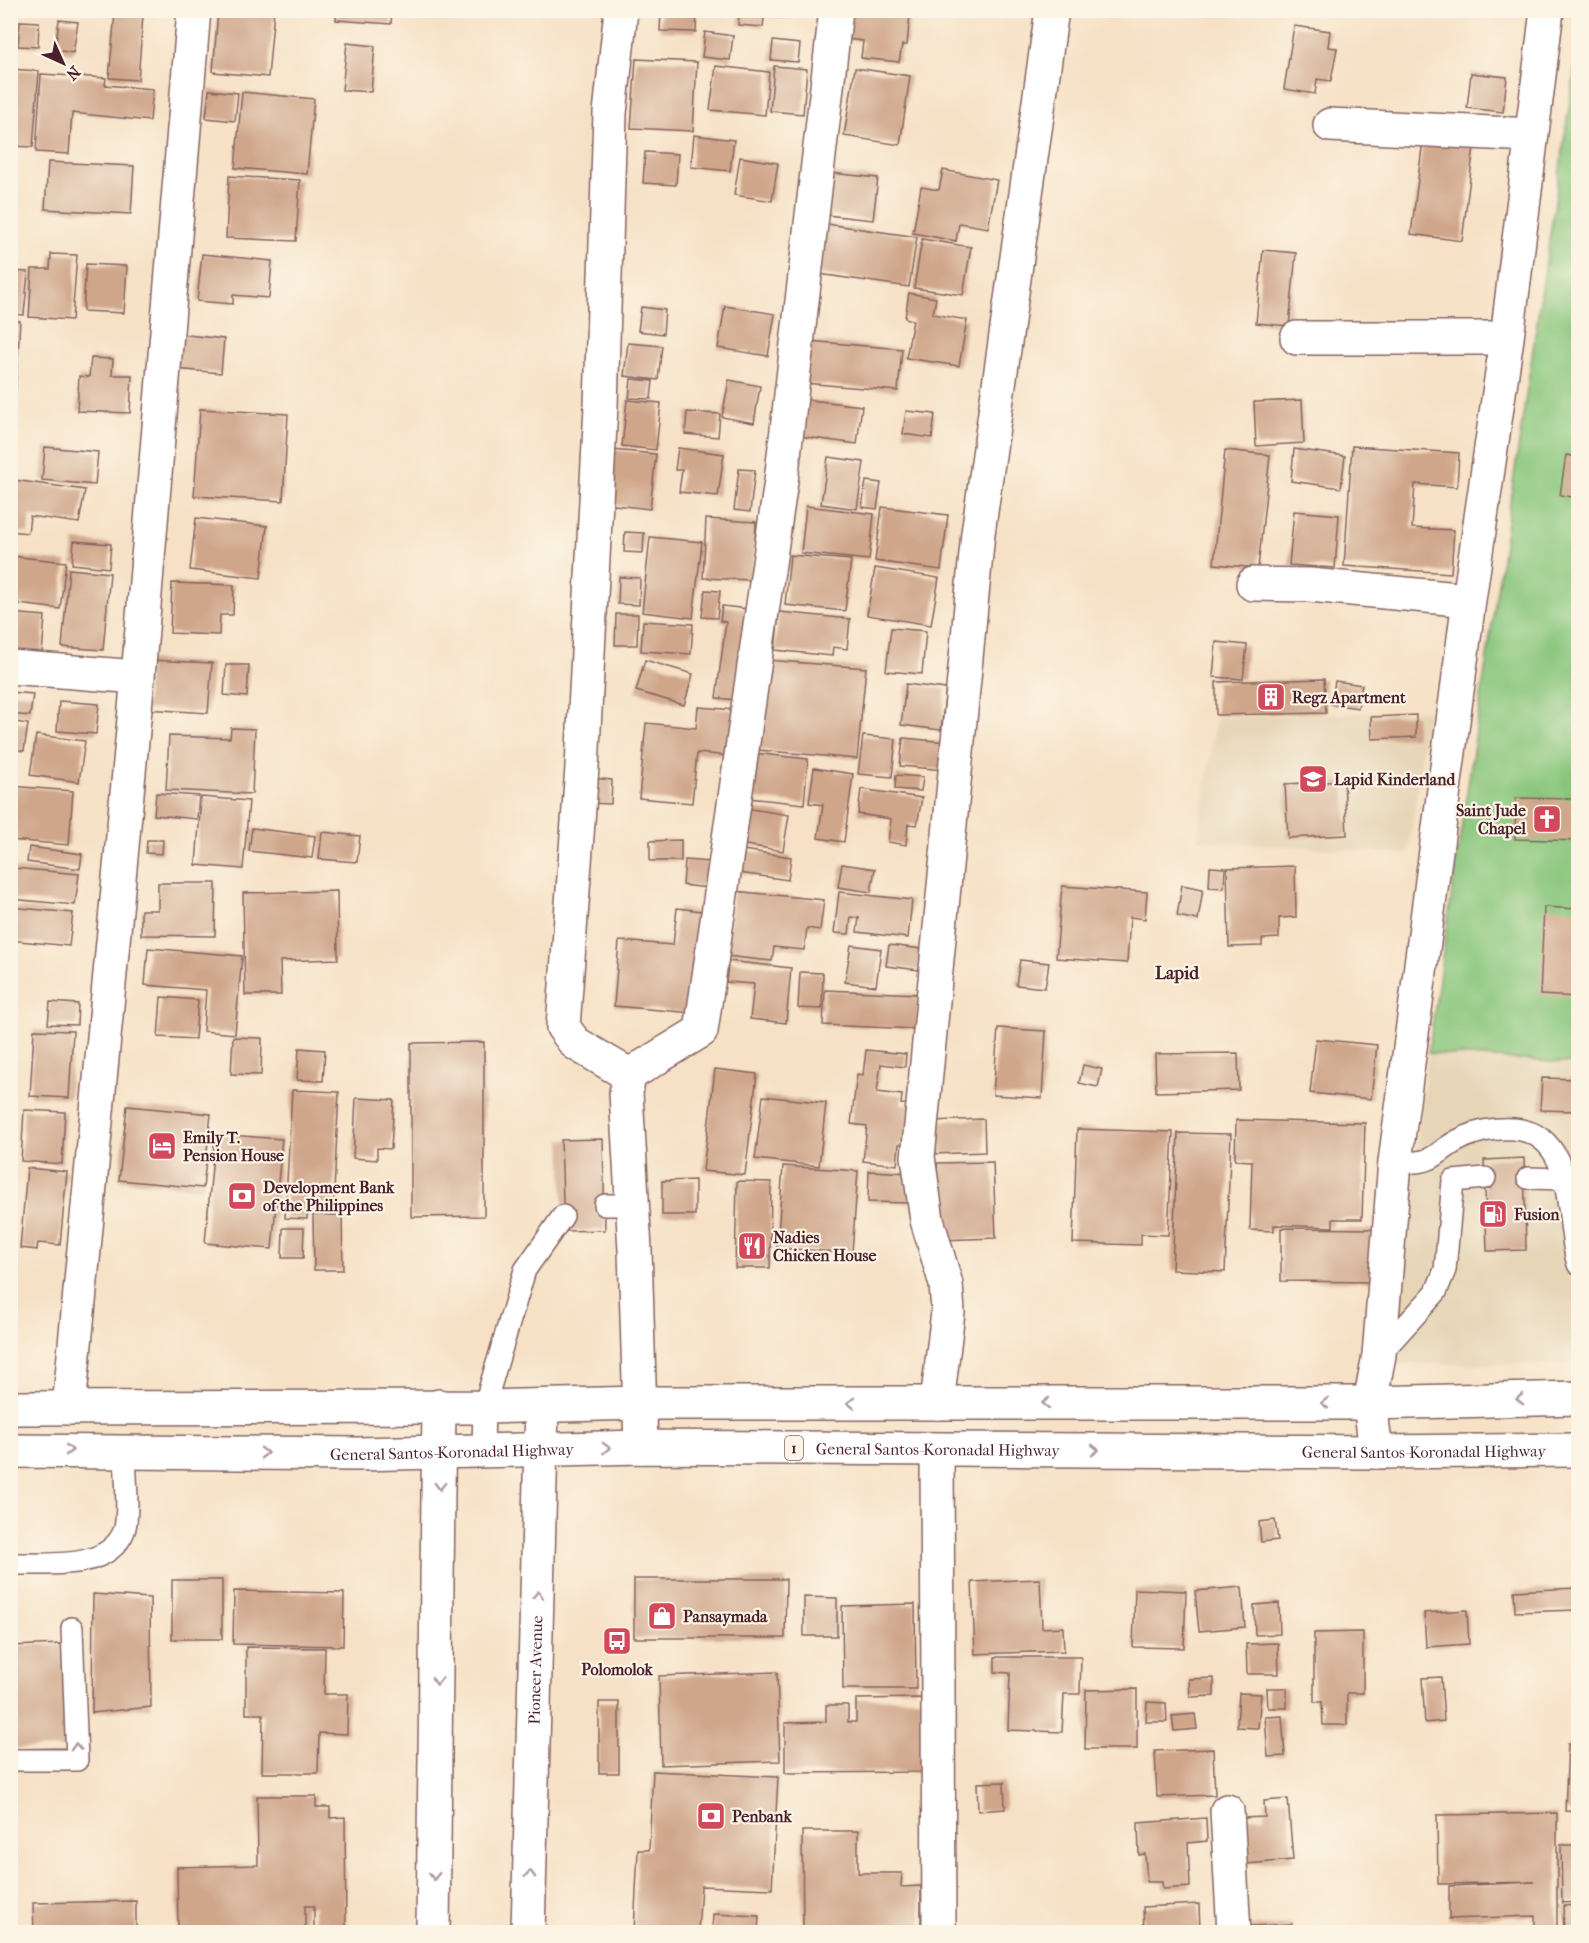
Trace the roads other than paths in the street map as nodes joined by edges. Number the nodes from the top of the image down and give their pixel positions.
1 (194, 10) edge
2 (621, 10) edge
3 (836, 10) edge
4 (1052, 10) edge
5 (1547, 10) edge
6 (1330, 125) dead end
7 (1531, 135) junction
8 (1298, 338) dead end
9 (1507, 338) junction
10 (1253, 584) dead end
11 (1469, 600) junction
12 (10, 667) edge
13 (138, 677) junction
14 (629, 1075) junction
15 (1453, 1144) junction
16 (1395, 1162) junction
17 (1485, 1178) dead end
18 (1528, 1178) dead end
19 (1565, 1179) junction
20 (1453, 1181) junction
21 (563, 1216) dead end
22 (1578, 1264) edge
23 (1379, 1355) junction
24 (1578, 1398) edge
25 (640, 1403) junction
26 (1370, 1403) junction
27 (937, 1404) junction
28 (439, 1406) junction
29 (542, 1406) junction
30 (484, 1407) junction
31 (10, 1408) edge
32 (69, 1408) junction
33 (641, 1447) junction
34 (542, 1449) junction
35 (483, 1450) junction
36 (937, 1450) junction
37 (1578, 1450) edge
38 (10, 1451) edge
39 (440, 1451) junction
40 (125, 1452) junction
41 (1376, 1452) junction
42 (10, 1563) edge
43 (72, 1628) dead end
44 (10, 1760) edge
45 (1227, 1811) dead end
46 (433, 1932) edge
47 (528, 1932) edge
48 (939, 1932) edge
49 (1234, 1932) edge

1 - 13 main road
2 - 14 main road
3 - 14 main road
4 - 27 main road
5 - 7 main road
6 - 7 main road
7 - 9 main road
8 - 9 main road
9 - 11 main road
10 - 11 main road
11 - 16 main road
12 - 13 main road
13 - 32 main road
14 - 25 main road
15 - 16 lane
15 - 19 lane
15 - 20 lane
16 - 23 main road
17 - 20 lane
18 - 19 lane
19 - 22 lane
20 - 23 lane
21 - 30 lane
23 - 26 main road
24 -> 26 main road
27 -> 25 main road
25 - 29 main road
25 - 33 main road
26 -> 27 main road
26 - 41 main road
28 - 30 main road
28 - 32 main road
28 - 39 main road
29 - 30 main road
29 - 34 main road, Pioneer Avenue
30 - 35 lane
31 - 32 main road
34 -> 33 main road, General Santos-Koronadal Highway / 1
33 - 36 main road, General Santos-Koronadal Highway / 1
34 - 35 main road, General Santos-Koronadal Highway / 1
47 -> 34 main road, Pioneer Avenue
35 - 39 main road, General Santos-Koronadal Highway / 1
36 -> 41 main road, General Santos-Koronadal Highway / 1
36 - 48 main road
37 - 41 main road, General Santos-Koronadal Highway / 1
38 -> 40 main road, General Santos-Koronadal Highway / 1
40 -> 39 main road, General Santos-Koronadal Highway / 1
39 -> 46 main road
40 - 42 lane
44 -> 43 lane
45 - 49 main road

